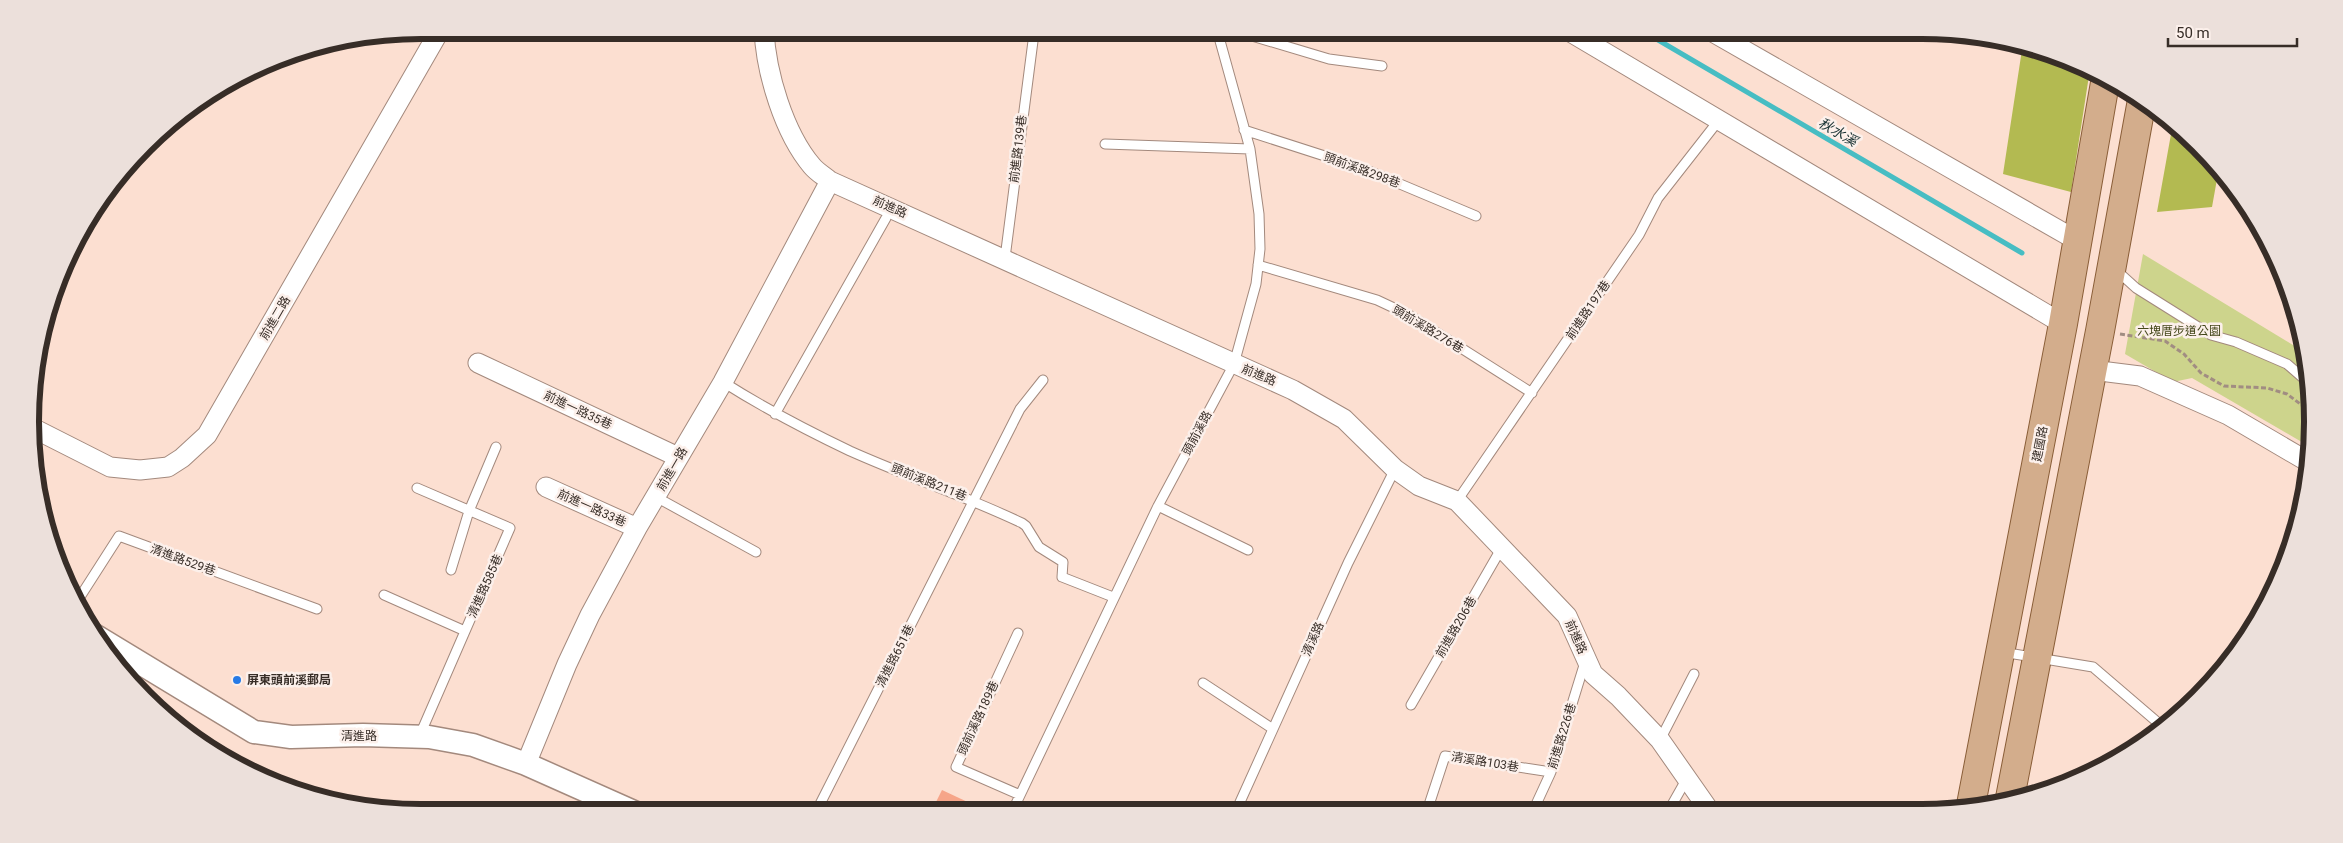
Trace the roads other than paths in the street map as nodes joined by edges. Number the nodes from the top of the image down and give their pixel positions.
1 (435, 39) edge
2 (765, 39) edge
3 (1219, 39) edge
4 (1262, 39) edge
5 (1582, 39) edge
6 (1725, 39) edge
7 (1033, 41) dead end
8 (1382, 66) dead end
9 (2105, 85) edge
10 (2141, 108) edge
11 (1719, 120) junction
12 (1244, 130) junction
13 (1105, 144) dead end
14 (1250, 149) junction
15 (830, 181) junction
16 (1476, 216) dead end
17 (886, 218) dead end
18 (2076, 240) junction
19 (1005, 258) junction
20 (1258, 265) junction
21 (2111, 265) junction
22 (2063, 324) junction
23 (478, 363) dead end
24 (1234, 364) junction
25 (2092, 370) junction
26 (2301, 376) edge
27 (1043, 380) dead end
28 (723, 382) junction
29 (1532, 393) junction
30 (775, 414) junction
31 (39, 431) edge
32 (496, 447) dead end
33 (678, 457) junction
34 (2302, 458) edge
35 (1395, 469) junction
36 (546, 487) dead end
37 (417, 488) dead end
38 (656, 497) junction
39 (973, 500) junction
40 (1457, 501) junction
41 (1158, 506) junction
42 (469, 511) junction
43 (637, 528) junction
44 (1501, 549) junction
45 (1248, 550) dead end
46 (756, 552) dead end
47 (451, 570) dead end
48 (384, 595) dead end
49 (81, 596) edge
50 (1113, 597) junction
51 (317, 609) dead end
52 (465, 632) junction
53 (1018, 633) dead end
54 (111, 645) edge
55 (2000, 651) junction
56 (2037, 656) junction
57 (1585, 659) junction
58 (1694, 674) dead end
59 (1203, 683) dead end
60 (1411, 705) dead end
61 (2158, 723) edge
62 (1273, 730) junction
63 (419, 737) junction
64 (1660, 740) junction
65 (526, 764) junction
66 (1552, 772) junction
67 (1686, 780) junction
68 (2011, 793) edge
69 (1020, 795) junction
70 (1972, 801) edge
71 (601, 804) edge
72 (820, 804) edge
73 (1016, 804) edge
74 (1239, 804) edge
75 (1429, 804) edge
76 (1536, 804) edge
77 (1672, 804) edge
78 (1704, 804) edge

1 - 31 street, 前進二路
2 - 15 street, 前進路
3 - 12 lane, 頭前溪路
4 - 8 lane
5 - 11 street
6 - 18 street
7 - 19 lane, 前進路139巷
9 - 18 main road, 建國路
10 - 21 main road
11 - 22 street
11 - 29 lane, 前進路197巷
12 - 14 lane, 頭前溪路
12 - 16 lane, 頭前溪路298巷
13 - 14 lane
14 - 20 lane, 頭前溪路
15 - 19 street, 前進路
15 - 28 street, 前進一路
17 - 30 lane
18 - 22 main road, 建國路
19 - 24 street, 前進路
20 - 24 lane, 頭前溪路
20 - 29 lane, 頭前溪路276巷
21 - 25 main road
21 - 26 lane
22 - 55 main road, 建國路
23 - 33 street, 前進一路35巷
24 - 35 street, 前進路
24 - 41 lane, 頭前溪路
25 - 34 street
25 - 56 main road
27 - 39 lane, 清進路651巷
28 - 30 lane, 頭前溪路211巷
28 - 33 street, 前進一路
29 - 40 lane, 前進路197巷
30 - 39 lane, 頭前溪路211巷
32 - 42 lane
33 - 38 street, 前進一路
35 - 40 street, 前進路
35 - 62 lane, 清溪路
36 - 43 street, 前進一路33巷
37 - 42 lane, 清進路585巷
38 - 43 street, 前進一路
38 - 46 lane
39 - 50 lane, 頭前溪路211巷
39 - 72 lane, 清進路651巷
40 - 44 street, 前進路
41 - 45 lane
41 - 50 lane, 頭前溪路
42 - 47 lane
42 - 52 lane, 清進路585巷
43 - 65 street, 前進一路
44 - 57 street, 前進路
44 - 60 lane, 前進路206巷
48 - 52 lane
49 - 51 lane, 清進路529巷
50 - 69 lane, 頭前溪路
52 - 63 lane, 清進路585巷
53 - 69 lane, 頭前溪路189巷
54 - 63 street, 清進路
55 - 56 lane
55 - 70 main road, 建國路
56 - 61 lane
56 - 68 main road
57 - 64 street, 前進路
57 - 66 lane, 前進路226巷
58 - 64 lane
59 - 62 lane
62 - 74 lane, 清溪路
63 - 65 street, 清進路
64 - 67 street, 前進路
65 - 71 street, 清進路
66 - 75 lane, 清溪路103巷
66 - 76 lane, 前進路226巷
67 - 77 lane
67 - 78 street, 前進路
69 - 73 lane, 頭前溪路

